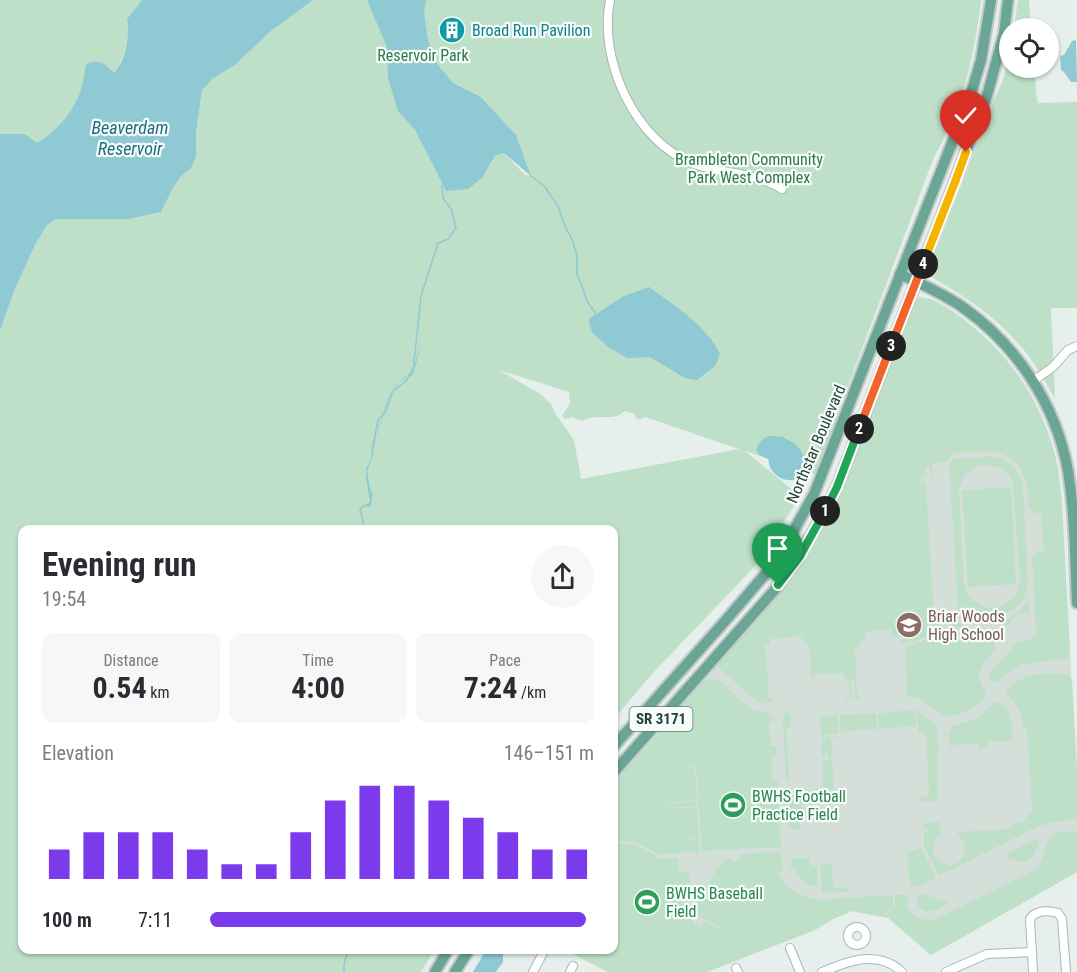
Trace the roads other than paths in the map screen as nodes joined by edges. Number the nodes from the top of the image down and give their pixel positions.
1 (610, 0) edge
2 (991, 0) edge
3 (1008, 0) edge
4 (782, 189) dead end
5 (900, 274) junction
6 (916, 282) junction
7 (1077, 346) edge
8 (1033, 381) junction
9 (1074, 503) edge
10 (1077, 603) edge
11 (618, 742) edge
12 (618, 767) edge
13 (859, 945) dead end
14 (790, 948) dead end
15 (1032, 952) junction
16 (446, 954) edge
17 (466, 954) edge
18 (542, 954) edge
19 (860, 959) junction
20 (834, 970) edge
21 (1033, 971) edge
22 (435, 972) edge
23 (455, 972) edge
24 (533, 972) edge
25 (800, 972) edge
26 (822, 972) edge
27 (902, 972) edge
28 (946, 972) edge
29 (1066, 972) edge

1 - 4 street
2 - 5 main road, Northstar Boulevard
3 - 6 main road, Northstar Boulevard
5 - 6 main road
5 - 11 main road, Northstar Boulevard / SR 3171
6 - 8 main road
6 - 12 main road, Northstar Boulevard / SR 3171
7 - 8 street
8 - 9 main road
9 - 10 main road
13 - 19 street
14 - 25 street
15 - 21 street
15 - 28 street
15 - 29 street
16 - 22 main road
17 - 23 main road
18 - 24 street
19 - 20 street
19 - 27 street
20 - 26 street

